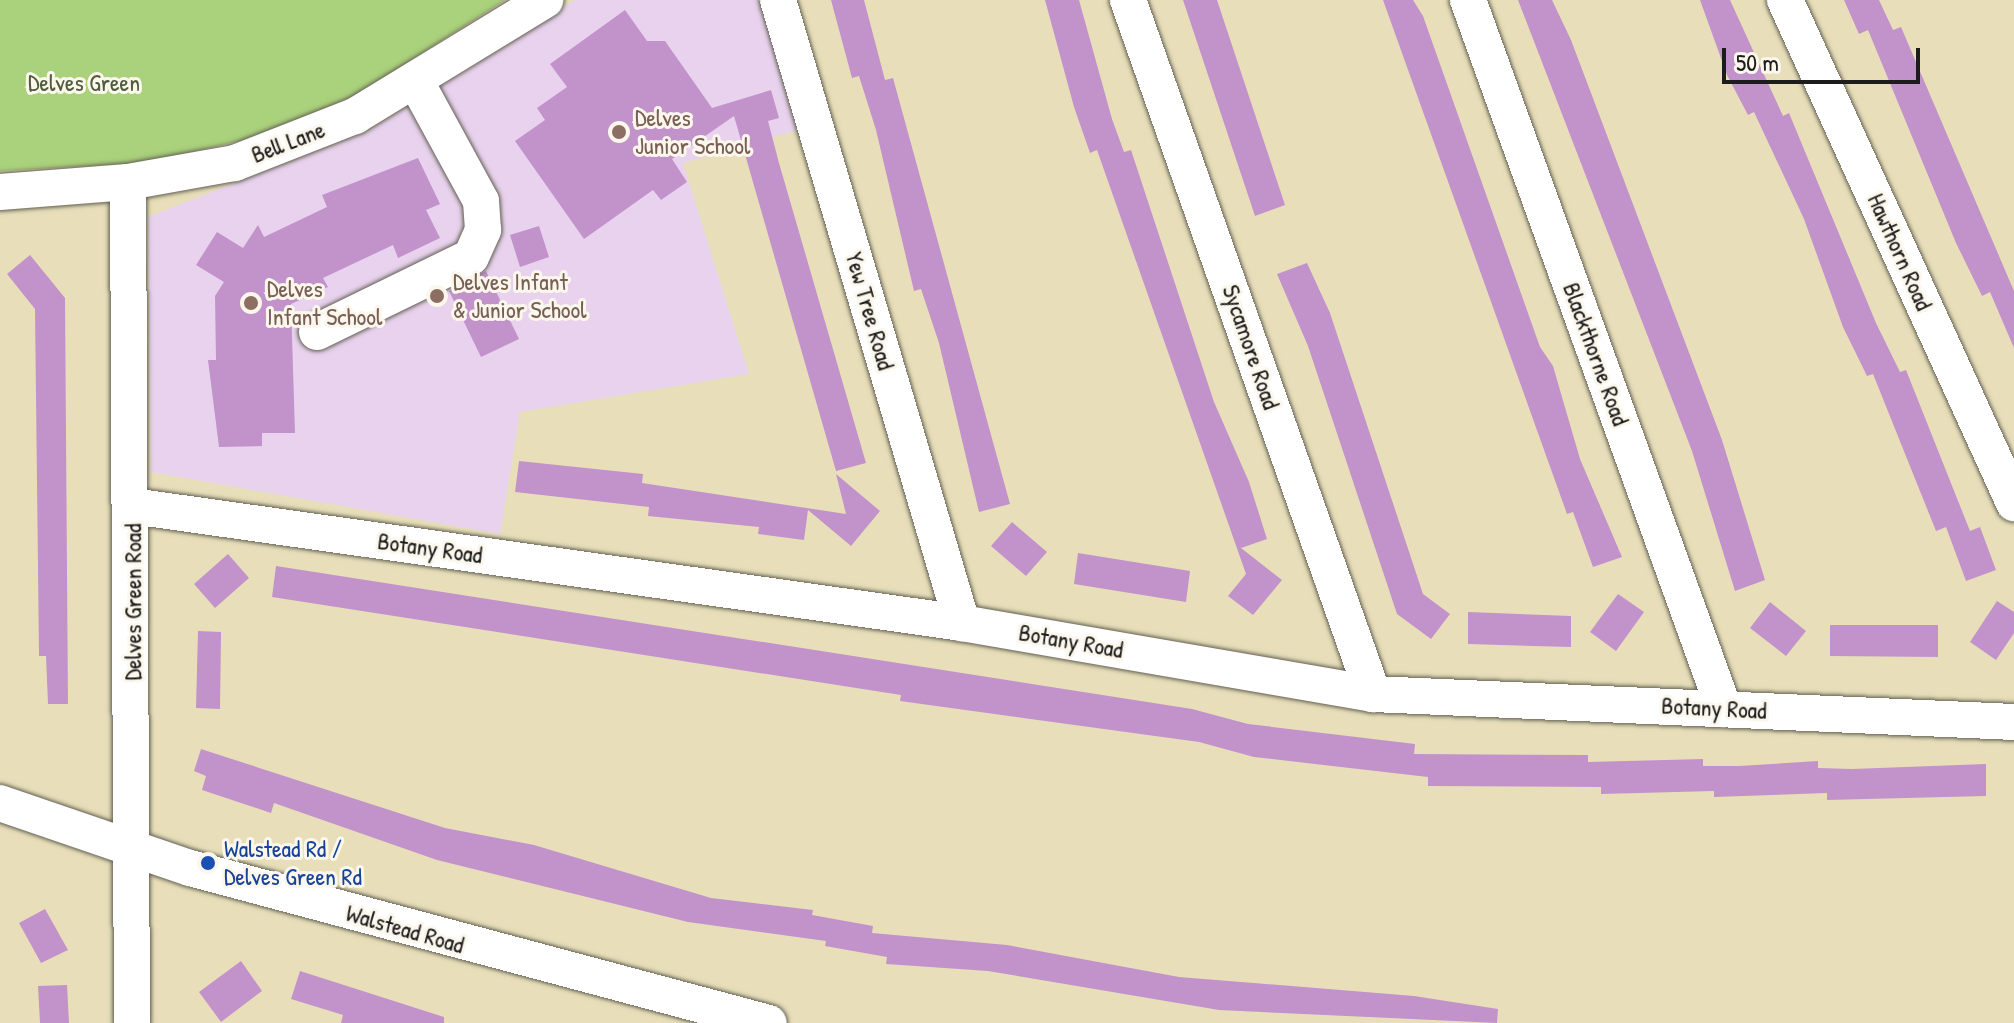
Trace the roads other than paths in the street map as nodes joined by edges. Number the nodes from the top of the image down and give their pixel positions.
1 (545, 0) edge
2 (778, 0) edge
3 (1128, 0) edge
4 (1468, 0) edge
5 (1785, 0) edge
6 (415, 80) junction
7 (128, 182) junction
8 (0, 192) edge
9 (317, 332) dead end
10 (2014, 503) edge
11 (132, 506) junction
12 (962, 623) junction
13 (1373, 694) junction
14 (1724, 709) junction
15 (2014, 722) edge
16 (0, 803) edge
17 (133, 851) junction
18 (132, 1023) edge
19 (769, 1023) edge

1 - 6 street, Bell Lane
2 - 12 street, Yew Tree Road
3 - 13 street, Sycamore Road
4 - 14 street, Blackthorne Road
5 - 10 street, Hawthorn Road
6 - 7 street, Bell Lane
6 - 9 street
7 - 8 street, Bell Lane
7 - 11 street, Delves Green Road
11 - 12 street, Botany Road
11 - 17 street, Delves Green Road
12 - 13 street, Botany Road
13 - 14 street, Botany Road
14 - 15 street, Botany Road
16 - 17 street, Walstead Road
17 - 18 street, Delves Green Road
17 - 19 street, Walstead Road

